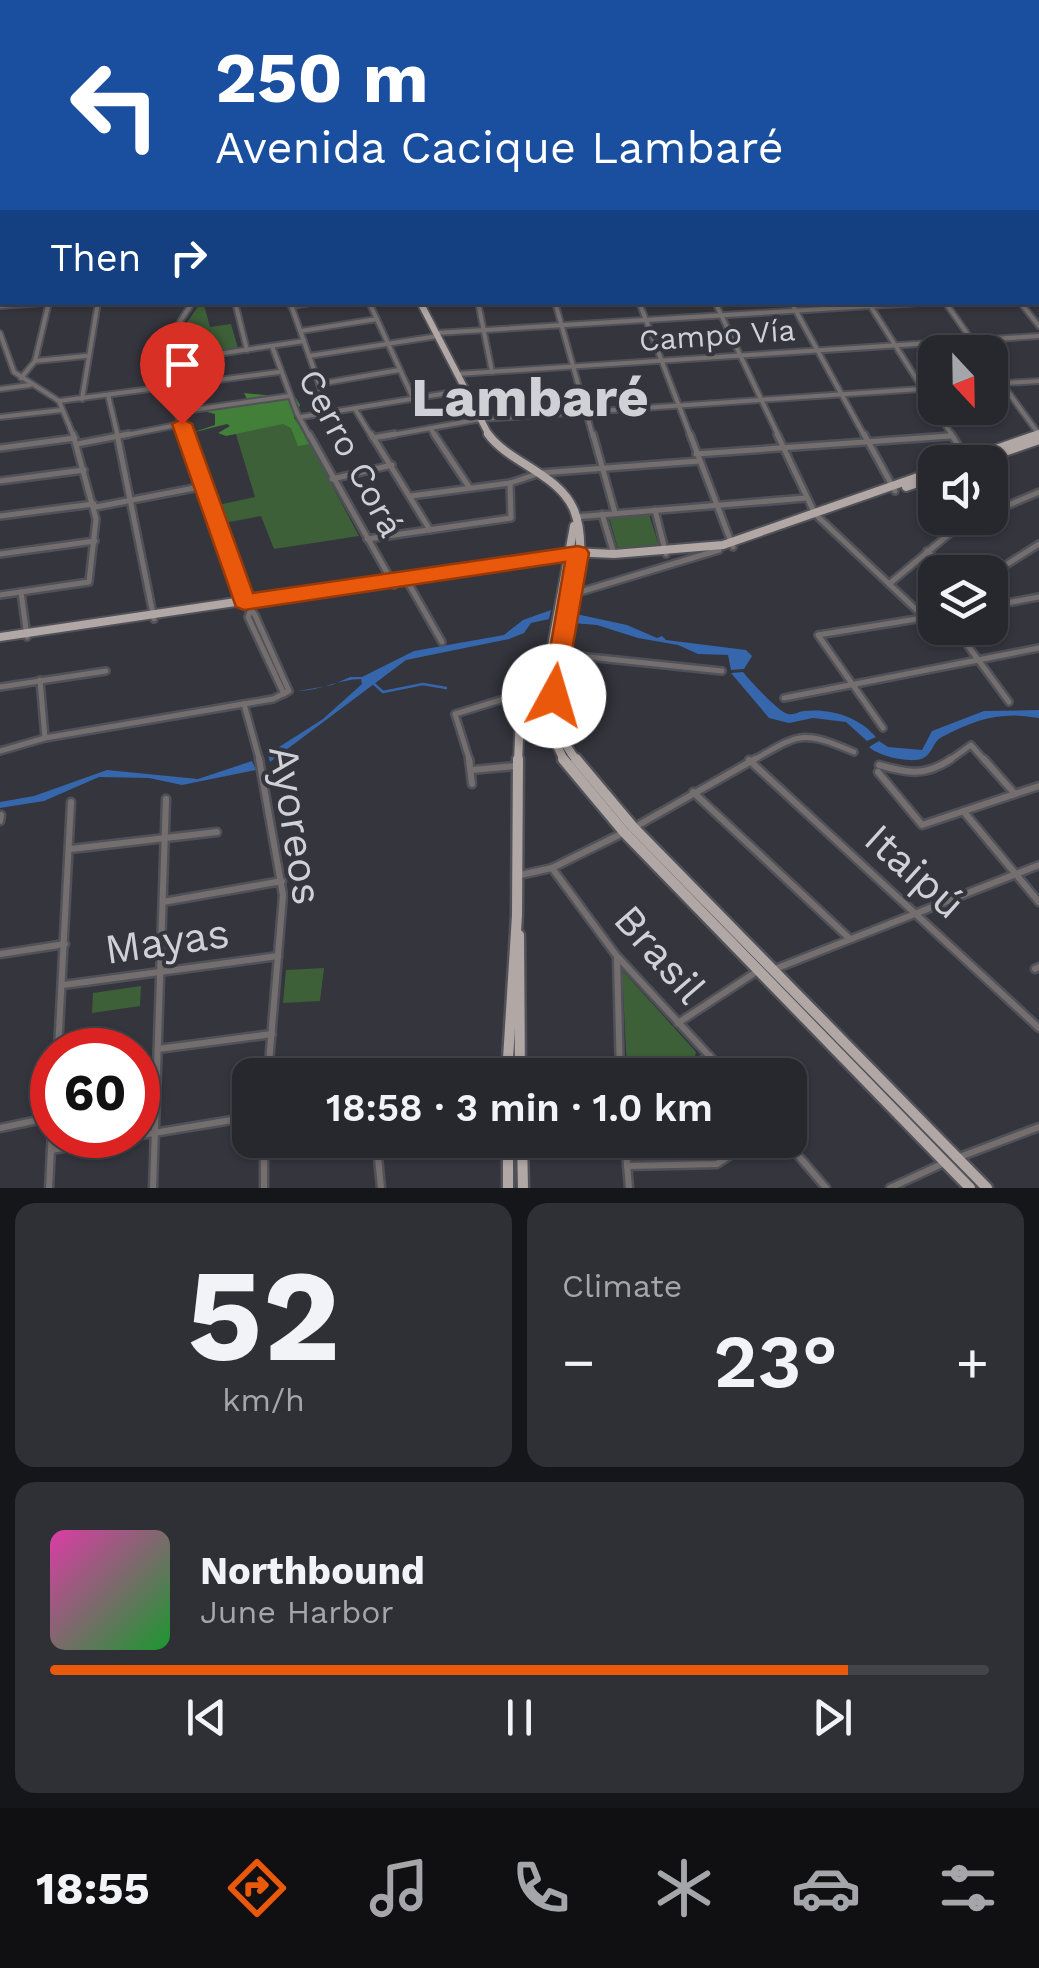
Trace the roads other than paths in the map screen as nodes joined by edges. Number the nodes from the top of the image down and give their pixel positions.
1 (50, 305) edge
2 (98, 305) edge
3 (192, 305) edge
4 (235, 305) edge
5 (291, 305) edge
6 (371, 305) edge
7 (422, 305) edge
8 (479, 305) edge
9 (556, 305) edge
10 (640, 305) edge
11 (717, 305) edge
12 (793, 305) edge
13 (859, 305) edge
14 (871, 305) edge
15 (947, 305) edge
16 (1022, 305) edge
17 (796, 311) junction
18 (721, 316) junction
19 (377, 319) junction
20 (646, 320) junction
21 (562, 326) junction
22 (1039, 326) edge
23 (484, 330) junction
24 (301, 331) junction
25 (0, 333) edge
26 (437, 335) junction
27 (968, 335) edge
28 (1039, 336) edge
29 (1008, 338) edge
30 (304, 341) junction
31 (388, 344) junction
32 (918, 345) edge
33 (272, 346) junction
34 (896, 346) junction
35 (247, 350) junction
36 (818, 351) junction
37 (3, 356) edge
38 (86, 356) junction
39 (309, 356) junction
40 (741, 356) junction
41 (35, 361) junction
42 (661, 361) junction
43 (164, 362) junction
44 (574, 366) junction
45 (399, 370) junction
46 (280, 372) junction
47 (492, 372) junction
48 (458, 374) junction
49 (21, 378) junction
50 (1039, 381) edge
51 (918, 382) edge
52 (1008, 383) edge
53 (319, 384) junction
54 (34, 385) junction
55 (168, 387) junction
56 (0, 389) edge
57 (918, 389) edge
58 (466, 390) junction
59 (1008, 392) edge
60 (842, 394) junction
61 (108, 395) junction
62 (289, 396) junction
63 (82, 398) junction
64 (413, 398) junction
65 (760, 400) junction
66 (59, 401) junction
67 (678, 405) junction
68 (354, 408) junction
69 (62, 410) junction
70 (176, 412) junction
71 (329, 412) junction
72 (586, 412) junction
73 (0, 417) edge
74 (300, 417) junction
75 (481, 419) junction
76 (182, 424) junction
77 (943, 425) edge
78 (430, 428) junction
79 (950, 436) junction
80 (1039, 436) edge
81 (117, 437) junction
82 (373, 438) junction
83 (76, 441) junction
84 (867, 442) junction
85 (956, 445) edge
86 (1008, 447) edge
87 (0, 448) edge
88 (782, 448) junction
89 (698, 458) junction
90 (392, 465) junction
91 (602, 468) junction
92 (84, 470) junction
93 (540, 474) junction
94 (332, 479) junction
95 (918, 480) edge
96 (0, 482) edge
97 (510, 483) junction
98 (205, 486) junction
99 (469, 487) junction
100 (893, 489) junction
101 (1038, 493) edge
102 (410, 496) junction
103 (806, 498) junction
104 (133, 501) junction
105 (717, 505) junction
106 (94, 506) junction
107 (1008, 506) edge
108 (654, 510) junction
109 (615, 513) junction
110 (602, 514) junction
111 (0, 516) edge
112 (816, 516) junction
113 (575, 517) junction
114 (430, 530) junction
115 (949, 535) edge
116 (366, 539) junction
117 (573, 539) junction
118 (95, 541) junction
119 (1039, 544) edge
120 (732, 545) junction
121 (719, 550) junction
122 (666, 552) junction
123 (927, 552) junction
124 (0, 554) edge
125 (614, 554) junction
126 (930, 555) edge
127 (551, 560) junction
128 (572, 561) junction
129 (1008, 564) edge
130 (407, 581) junction
131 (393, 583) junction
132 (888, 584) junction
133 (21, 592) junction
134 (0, 594) edge
135 (1039, 597) edge
136 (565, 599) junction
137 (1008, 603) edge
138 (247, 607) junction
139 (918, 612) edge
140 (153, 617) junction
141 (918, 618) edge
142 (27, 635) junction
143 (0, 639) edge
144 (442, 642) dead end
145 (968, 645) edge
146 (1039, 648) edge
147 (560, 654) junction
148 (980, 660) junction
149 (520, 666) dead end
150 (106, 671) dead end
151 (722, 671) dead end
152 (40, 680) junction
153 (852, 686) junction
154 (0, 687) edge
155 (544, 690) junction
156 (520, 694) junction
157 (784, 698) dead end
158 (1009, 702) dead end
159 (244, 704) junction
160 (554, 710) junction
161 (530, 715) junction
162 (883, 728) dead end
163 (45, 738) junction
164 (0, 751) edge
165 (854, 752) dead end
166 (749, 760) junction
167 (516, 766) junction
168 (472, 770) junction
169 (472, 784) dead end
170 (1039, 786) edge
171 (694, 792) junction
172 (1015, 794) junction
173 (166, 799) dead end
174 (70, 802) dead end
175 (963, 811) junction
176 (629, 830) junction
177 (217, 832) dead end
178 (163, 837) junction
179 (71, 848) junction
180 (1039, 865) edge
181 (552, 868) junction
182 (1016, 874) junction
183 (517, 876) junction
184 (282, 881) junction
185 (162, 902) junction
186 (1039, 902) edge
187 (918, 913) junction
188 (517, 916) junction
189 (850, 939) junction
190 (65, 944) junction
191 (0, 954) edge
192 (278, 956) junction
193 (616, 956) junction
194 (773, 969) junction
195 (758, 970) junction
196 (161, 972) junction
197 (62, 985) junction
198 (678, 1022) junction
199 (59, 1028) edge
200 (159, 1028) edge
201 (1039, 1028) edge
202 (272, 1034) junction
203 (160, 1049) edge
204 (710, 1056) joint
205 (270, 1058) edge
206 (508, 1058) edge
207 (520, 1058) edge
208 (619, 1058) edge
209 (707, 1058) edge
210 (232, 1120) edge
211 (30, 1122) edge
212 (1039, 1126) edge
213 (0, 1128) edge
214 (160, 1133) edge
215 (50, 1158) edge
216 (154, 1158) edge
217 (264, 1158) edge
218 (378, 1158) edge
219 (508, 1158) edge
220 (522, 1158) edge
221 (627, 1158) edge
222 (726, 1158) edge
223 (800, 1158) edge
224 (958, 1158) junction
225 (945, 1162) junction
226 (628, 1166) junction
227 (49, 1188) edge
228 (154, 1188) edge
229 (264, 1188) edge
230 (381, 1188) edge
231 (508, 1188) edge
232 (523, 1188) edge
233 (629, 1188) edge
234 (826, 1188) edge
235 (890, 1188) edge
236 (970, 1188) edge
237 (987, 1188) edge

1 - 41 street
2 - 38 street
3 - 43 street
4 - 35 street
5 - 24 street
6 - 19 street
7 - 26 main road
8 - 23 street
9 - 21 street
10 - 20 street
11 - 18 street
12 - 17 street
13 - 17 street
14 - 34 street
15 - 27 street
16 - 22 street
17 - 18 street
17 - 36 street
18 - 20 street
18 - 40 street
19 - 24 street
19 - 31 street
20 - 21 street
20 - 42 street
21 - 23 street
21 - 44 street
23 - 26 street
23 - 47 street
24 - 30 street
25 - 37 street
26 - 31 street
26 - 48 main road
28 - 29 street, Campo Vía
30 - 33 street
30 - 39 street
31 - 39 street
31 - 45 street
32 - 34 street, Campo Vía
33 - 35 street
33 - 46 street, Cerro Corá
34 - 36 street, Campo Vía
34 - 51 street
35 - 43 street
36 - 40 street, Campo Vía
36 - 60 street
37 - 49 street
38 - 41 street
38 - 63 street
39 - 53 street
40 - 42 street, Campo Vía
40 - 65 street
41 - 49 street
42 - 44 street, Campo Vía
42 - 67 street
43 - 55 street
44 - 47 street, Campo Vía
44 - 72 street
45 - 53 street
45 - 64 street
46 - 55 street
46 - 62 street, Cerro Corá
47 - 48 street, Campo Vía
48 - 58 main road
49 - 54 street
50 - 52 street
53 - 71 street
54 - 56 street
54 - 66 street
55 - 61 street
55 - 70 street
57 - 60 street
58 - 64 street
58 - 75 main road
59 - 80 street
60 - 65 street
60 - 84 street
61 - 63 street
61 - 81 street
62 - 70 street
62 - 74 street, Cerro Corá
63 - 66 street
64 - 68 street
65 - 67 street
65 - 88 street
66 - 69 street
67 - 72 street
67 - 89 street
68 - 71 street
68 - 82 street
69 - 73 street
69 - 83 street
70 - 76 street
71 - 74 street
72 - 75 street
72 - 91 street
74 - 94 street, Cerro Corá
75 - 78 street
75 - 93 main road
76 - 81 street
76 - 98 street
77 - 79 street
78 - 82 street
78 - 99 street
79 - 84 street
79 - 85 street
80 - 86 main road
81 - 83 street
81 - 104 street
82 - 90 street
83 - 87 street
83 - 92 street
84 - 88 street
84 - 100 street
88 - 89 street
88 - 103 street
89 - 91 street
89 - 105 street
90 - 94 street
90 - 102 street
91 - 93 street
91 - 109 street
92 - 96 street
92 - 106 street
93 - 97 street
93 - 113 main road
94 - 116 street, Cerro Corá
95 - 100 main road
97 - 99 street
97 - 114 street
98 - 104 street
98 - 138 street
99 - 102 street
100 - 112 main road
101 - 107 street
102 - 114 street
103 - 105 street
103 - 112 street
104 - 106 street
104 - 140 street
105 - 108 street
105 - 120 street
106 - 111 street
106 - 118 street
108 - 109 street
108 - 122 street
109 - 110 street
110 - 113 street
110 - 125 street
112 - 120 main road
112 - 132 street
113 - 117 main road
113 - 128 main road
114 - 116 street
115 - 123 street
116 - 131 street, Cerro Corá
117 - 127 main road
117 - 128 main road
118 - 124 street
118 - 133 street
119 - 129 street
120 - 121 main road
120 - 122 main road
121 - 122 main road
121 - 136 street
122 - 125 main road
122 - 128 main road
123 - 126 street
123 - 132 street
125 - 128 main road
127 - 128 main road
127 - 128 main road
127 - 130 main road
128 - 136 main road
128 - 136 main road
130 - 131 main road
130 - 144 street
131 - 138 main road
132 - 139 street
133 - 134 street
133 - 142 street
135 - 137 street
136 - 147 main road
136 - 155 main road
138 - 140 main road
138 - 159 street
140 - 142 main road
141 - 153 street
142 - 143 main road
145 - 148 street
146 - 148 street
147 - 151 street
147 - 160 main road
148 - 153 street
148 - 158 street
149 - 156 street
150 - 152 street
152 - 154 street
152 - 163 street
153 - 157 street
153 - 162 street
155 - 161 main road
155 - 161 main road
156 - 161 street
156 - 168 street
159 - 163 street
159 - 184 street, Ayoreos
160 - 161 main road
160 - 176 main road
161 - 167 main road
161 - 176 main road
163 - 164 street
165 - 166 street
166 - 171 street
166 - 187 street, Itaipú
167 - 168 street
167 - 183 main road
168 - 169 street
170 - 172 street
171 - 176 street
171 - 189 street
172 - 175 street
172 - 175 street
173 - 178 street
174 - 179 street
175 - 182 street
176 - 181 street
176 - 194 main road
176 - 195 main road
177 - 178 street
178 - 179 street
178 - 185 street
179 - 190 street
180 - 182 street
181 - 183 street
181 - 193 street, Brasil
182 - 186 street
182 - 187 street
183 - 188 main road
184 - 185 street
184 - 192 street, Ayoreos
185 - 196 street
187 - 189 street
187 - 201 street, Itaipú
188 - 206 main road
188 - 207 main road
189 - 194 street
190 - 191 street
190 - 197 street
192 - 196 street, Mayas
192 - 202 street, Ayoreos
193 - 198 street, Brasil
193 - 208 street
194 - 195 street
194 - 224 main road
195 - 198 street
195 - 225 main road
196 - 197 street, Mayas
196 - 200 street
197 - 199 street
198 - 204 street, Brasil
202 - 203 street
202 - 205 street, Ayoreos
204 - 209 street
210 - 214 street
211 - 213 street
212 - 224 street
215 - 227 street
216 - 228 street
217 - 229 street
218 - 230 street
219 - 231 main road
220 - 232 main road
221 - 226 street
222 - 226 street
223 - 234 street
224 - 225 street
224 - 237 main road
225 - 235 street
225 - 236 main road
226 - 233 street

